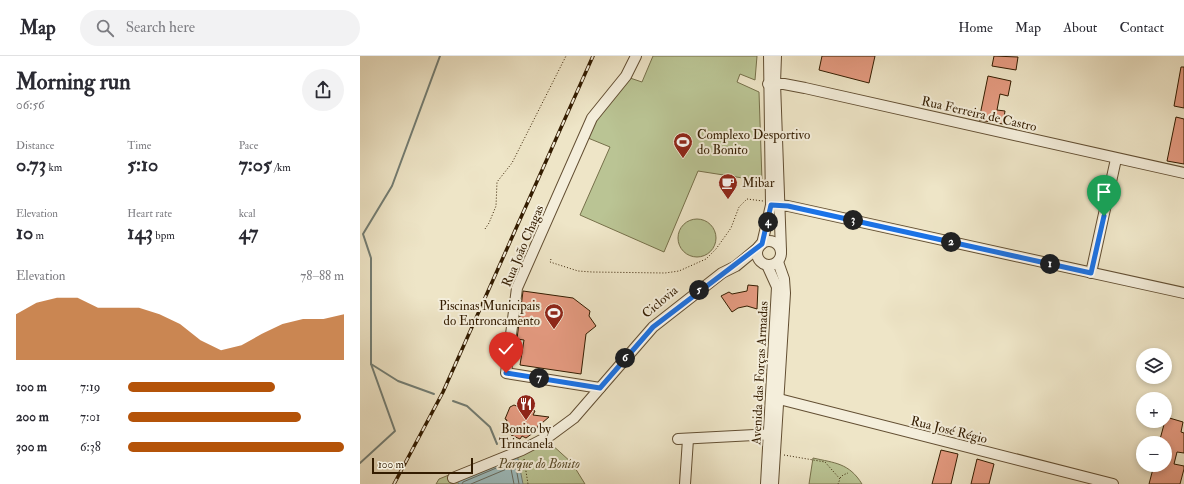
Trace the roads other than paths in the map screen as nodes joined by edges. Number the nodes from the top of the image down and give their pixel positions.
1 (636, 56) edge
2 (769, 56) edge
3 (776, 56) edge
4 (771, 84) junction
5 (1116, 159) junction
6 (1184, 173) edge
7 (772, 204) junction
8 (761, 246) junction
9 (781, 251) junction
10 (778, 262) junction
11 (765, 264) junction
12 (736, 266) junction
13 (1091, 273) junction
14 (1184, 293) edge
15 (600, 388) junction
16 (779, 400) junction
17 (773, 434) junction
18 (453, 478) dead end
19 (686, 484) edge
20 (766, 484) edge
21 (773, 484) edge
22 (1113, 484) edge

1 - 15 street, Rua João Chagas
2 - 4 street
3 - 4 street
4 - 5 street, Rua Ferreira de Castro
4 - 7 street
5 - 6 street, Rua Ferreira de Castro
5 - 13 street
7 - 8 street
7 - 9 street
7 - 13 street
8 - 9 street
8 - 11 street
8 - 12 street
9 - 10 street
10 - 11 street
10 - 16 street, Avenida das Forças Armadas
11 - 12 street
11 - 17 street, Avenida das Forças Armadas
12 - 15 street
13 - 14 street
15 - 18 street
16 - 17 street, Avenida das Forças Armadas
16 - 22 street, Rua José Régio
17 - 19 street
17 - 20 street, Avenida das Forças Armadas
17 - 21 street, Avenida das Forças Armadas

